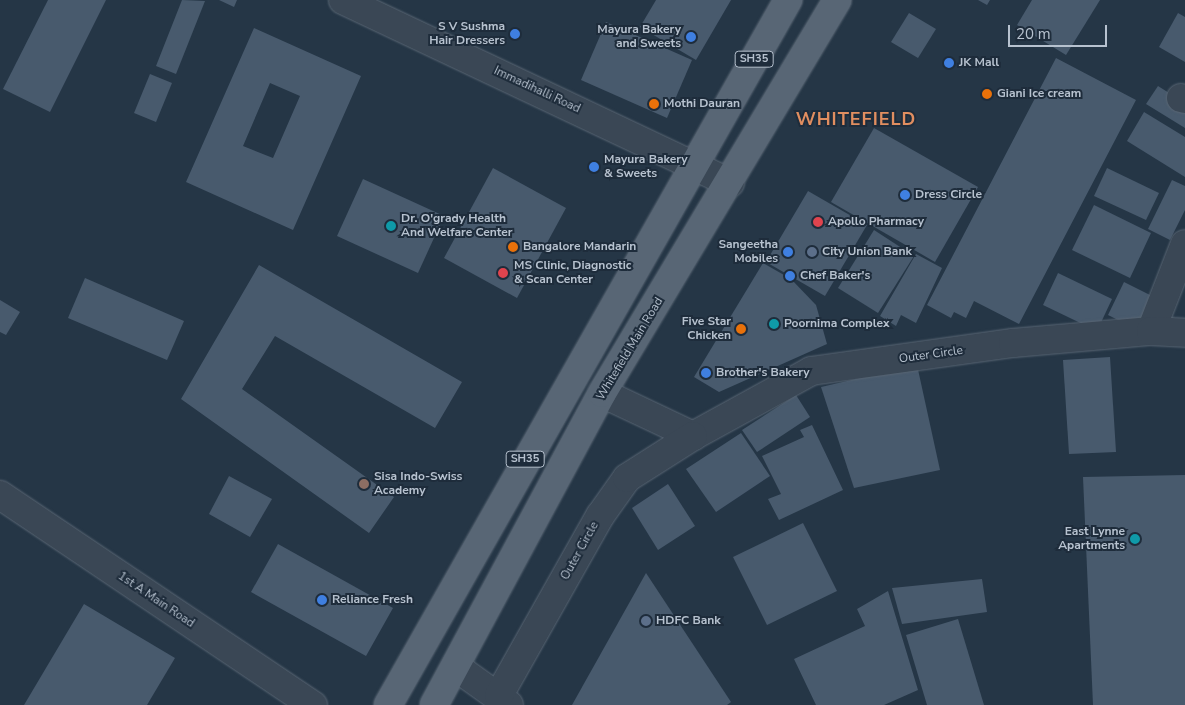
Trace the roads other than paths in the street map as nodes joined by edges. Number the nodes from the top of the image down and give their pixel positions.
1 (343, 0) edge
2 (788, 0) edge
3 (837, 0) edge
4 (694, 163) junction
5 (730, 183) junction
6 (1185, 244) edge
7 (1150, 331) junction
8 (1185, 333) edge
9 (602, 393) junction
10 (693, 436) junction
11 (0, 495) edge
12 (456, 667) junction
13 (504, 700) edge
14 (313, 705) edge
15 (388, 705) edge
16 (434, 705) edge

1 - 4 street, Immadihalli Road
2 - 4 main road, SH35
3 - 5 main road, Whitefield Main Road / SH35
4 - 5 street, Immadihalli Road
4 - 15 main road, SH35
5 - 9 main road, Whitefield Main Road / SH35
6 - 7 street
7 - 8 street, Outer Circle
7 - 10 street, Outer Circle
9 - 10 street
9 - 12 main road, Whitefield Main Road / SH35
10 - 13 street, Outer Circle
11 - 14 street, 1st A Main Road
12 - 13 street
12 - 16 main road, Whitefield Main Road / SH35

